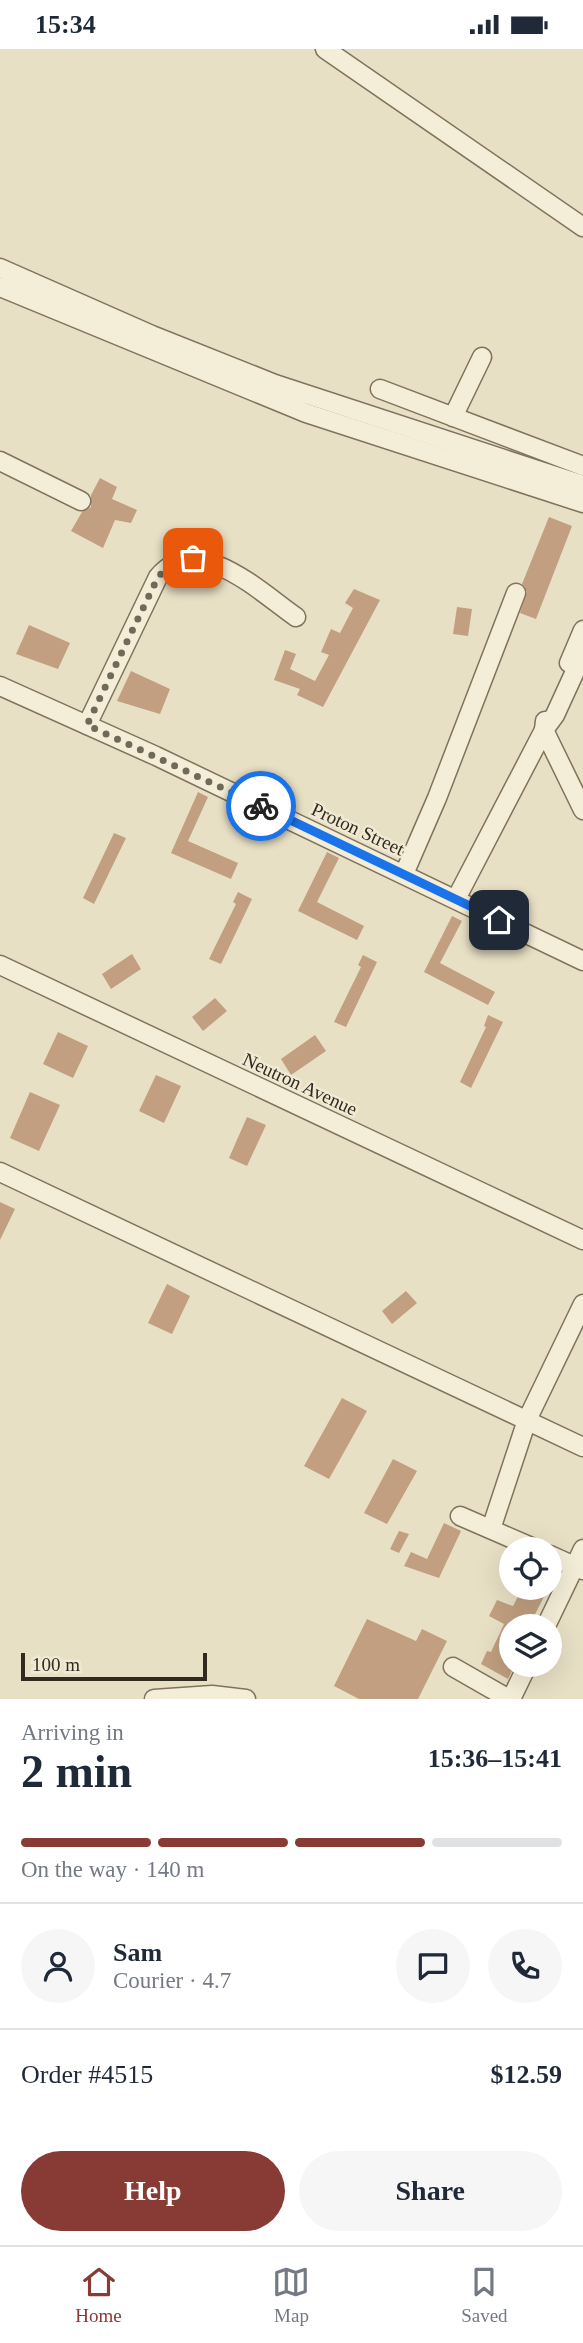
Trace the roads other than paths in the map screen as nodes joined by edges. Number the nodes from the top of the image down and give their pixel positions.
1 (325, 49) edge
2 (583, 227) edge
3 (0, 268) edge
4 (0, 287) edge
5 (482, 357) dead end
6 (380, 389) dead end
7 (453, 417) junction
8 (0, 461) edge
9 (583, 466) edge
10 (583, 485) edge
11 (81, 501) dead end
12 (583, 503) edge
13 (516, 593) dead end
14 (296, 617) dead end
15 (583, 630) edge
16 (583, 654) edge
17 (566, 681) junction
18 (0, 686) edge
19 (87, 725) junction
20 (544, 730) junction
21 (583, 810) edge
22 (404, 874) junction
23 (456, 899) junction
24 (583, 961) edge
25 (0, 965) edge
26 (0, 1172) edge
27 (583, 1240) edge
28 (583, 1304) edge
29 (527, 1420) junction
30 (583, 1447) edge
31 (460, 1516) dead end
32 (491, 1529) junction
33 (509, 1537) edge
34 (583, 1549) edge
35 (562, 1560) edge
36 (579, 1568) edge
37 (553, 1614) edge
38 (453, 1667) dead end
39 (521, 1677) edge
40 (154, 1699) edge
41 (246, 1699) edge
42 (510, 1699) edge

1 - 2 street
3 - 10 street
4 - 12 street
5 - 7 street
6 - 7 street
7 - 9 street
8 - 11 street
13 - 22 street
14 - 19 street
15 - 17 street
16 - 17 street
17 - 20 street
18 - 19 street, Proton Street
19 - 22 street, Proton Street
20 - 21 street
20 - 23 street
22 - 23 street, Proton Street
23 - 24 street, Proton Street
25 - 27 street, Neutron Avenue
26 - 29 street
28 - 29 street
29 - 30 street
29 - 32 street
31 - 32 street
32 - 33 street
34 - 36 street
35 - 36 street
36 - 37 street
38 - 42 street
39 - 42 street
40 - 41 street

